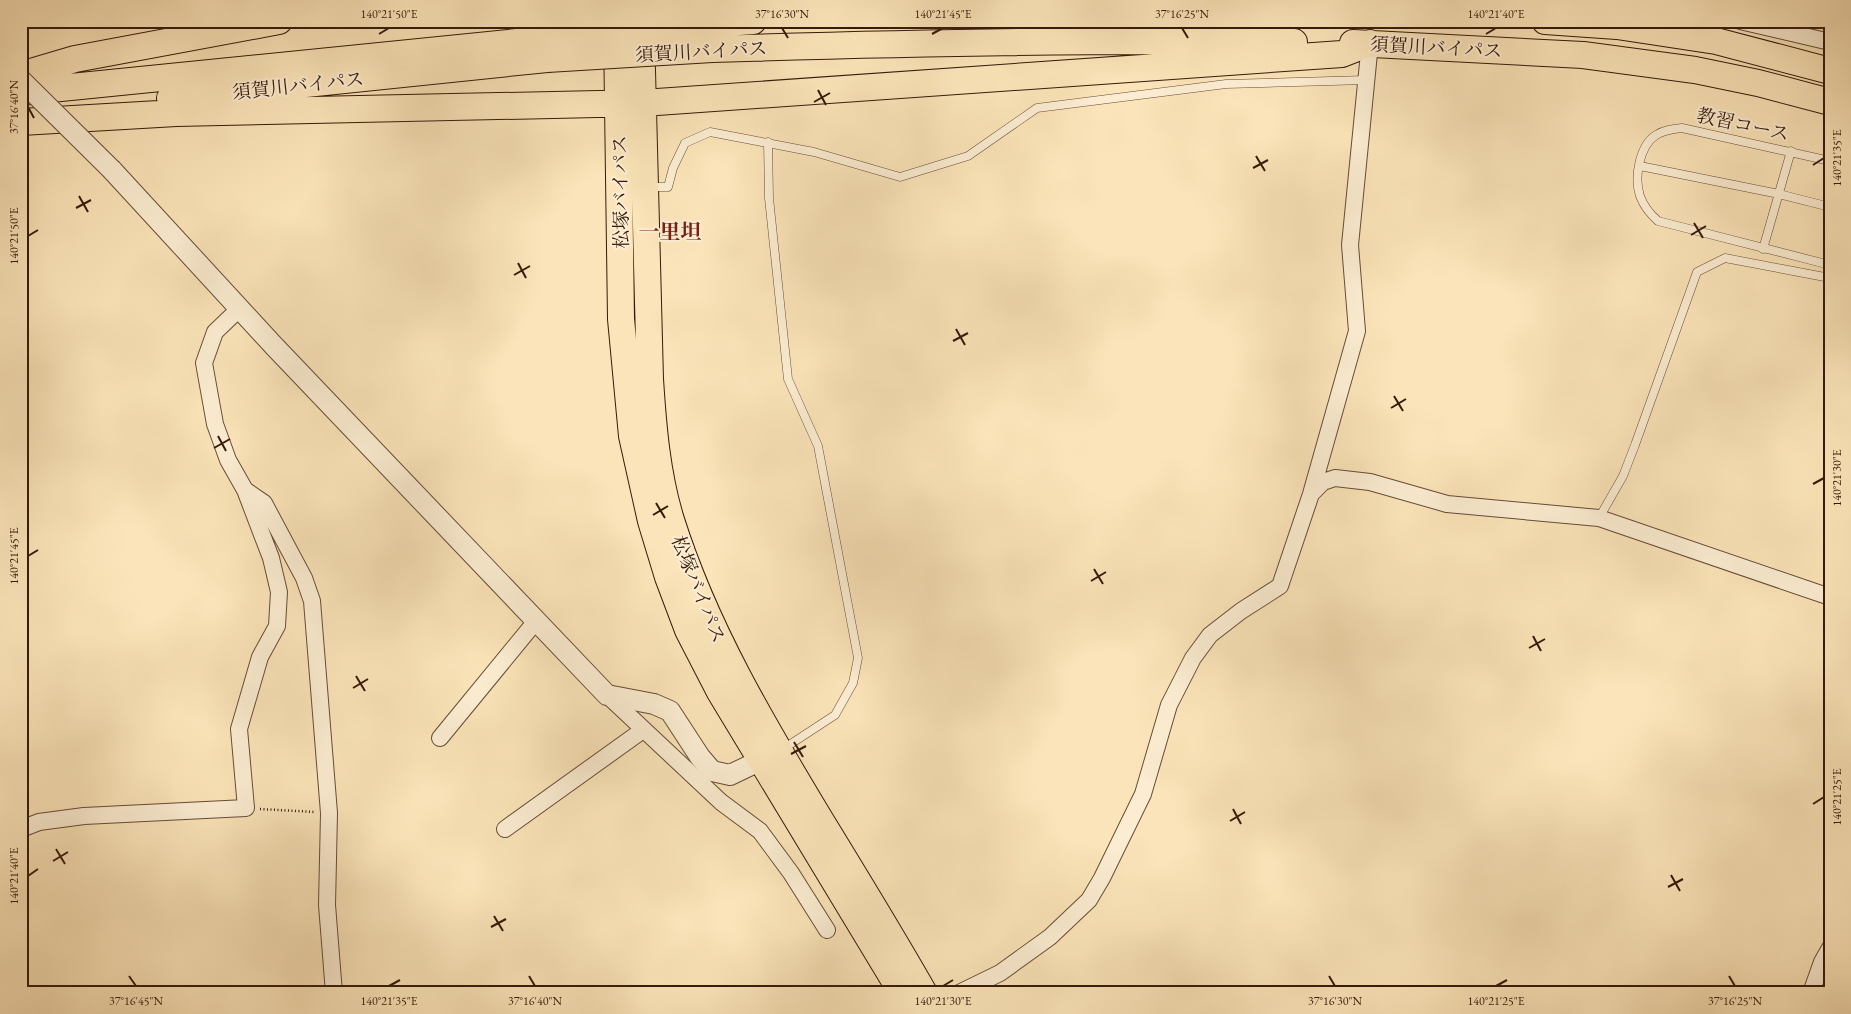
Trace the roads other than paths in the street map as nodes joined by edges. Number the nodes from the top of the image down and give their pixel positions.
1 (280, 21) edge
2 (617, 21) edge
3 (641, 21) edge
4 (753, 21) edge
5 (1545, 21) edge
6 (1740, 21) edge
7 (1611, 24) edge
8 (712, 37) junction
9 (1830, 42) edge
10 (1370, 43) junction
11 (547, 49) junction
12 (1761, 51) junction
13 (1830, 59) edge
14 (1830, 71) edge
15 (21, 74) edge
16 (21, 80) edge
17 (1368, 80) junction
18 (21, 92) edge
19 (1830, 102) edge
20 (631, 104) junction
21 (21, 118) edge
22 (21, 122) edge
23 (768, 142) junction
24 (1791, 150) junction
25 (1830, 161) edge
26 (1640, 166) junction
27 (646, 187) junction
28 (1779, 194) junction
29 (1830, 207) edge
30 (1763, 250) junction
31 (1830, 265) edge
32 (1830, 278) edge
33 (239, 309) junction
34 (245, 490) junction
35 (1311, 494) junction
36 (1599, 518) junction
37 (1830, 597) edge
38 (536, 621) junction
39 (607, 695) junction
40 (643, 730) junction
41 (440, 738) dead end
42 (770, 756) junction
43 (21, 829) edge
44 (504, 829) dead end
45 (827, 930) dead end
46 (1830, 948) edge
47 (334, 993) edge
48 (902, 993) edge
49 (924, 993) edge
50 (959, 993) edge
51 (1811, 993) edge

1 - 15 highway
2 - 20 highway
3 - 20 highway
4 - 8 highway, 須賀川バイパス
5 - 7 highway
6 - 9 street
7 - 12 highway
8 - 10 highway, 須賀川バイパス
8 - 11 highway, 須賀川バイパス, bridge
10 - 17 street
10 - 19 highway, 須賀川バイパス
10 - 20 highway
11 - 18 highway, 須賀川バイパス
11 - 21 highway, 須賀川バイパス
12 - 13 highway
12 - 14 highway
16 - 33 street, bridge
17 - 23 lane
17 - 35 street
20 - 22 highway
20 - 27 highway, 松塚バイパス
20 - 42 highway, 松塚バイパス
23 - 27 lane
23 - 42 lane
24 - 25 lane, 教習コース
24 - 26 lane, 教習コース
24 - 28 lane
26 - 28 lane
26 - 30 lane, 教習コース
27 - 42 highway, 松塚バイパス
28 - 29 lane
28 - 30 lane
30 - 31 lane, 教習コース
32 - 36 lane
33 - 34 street
33 - 38 street
34 - 43 street
34 - 47 street
35 - 36 street
35 - 50 street
36 - 37 street
38 - 39 street
38 - 41 street
39 - 40 street
39 - 42 street
40 - 44 street
40 - 45 street
42 - 48 highway, 松塚バイパス
42 - 49 highway, 松塚バイパス
46 - 51 street

